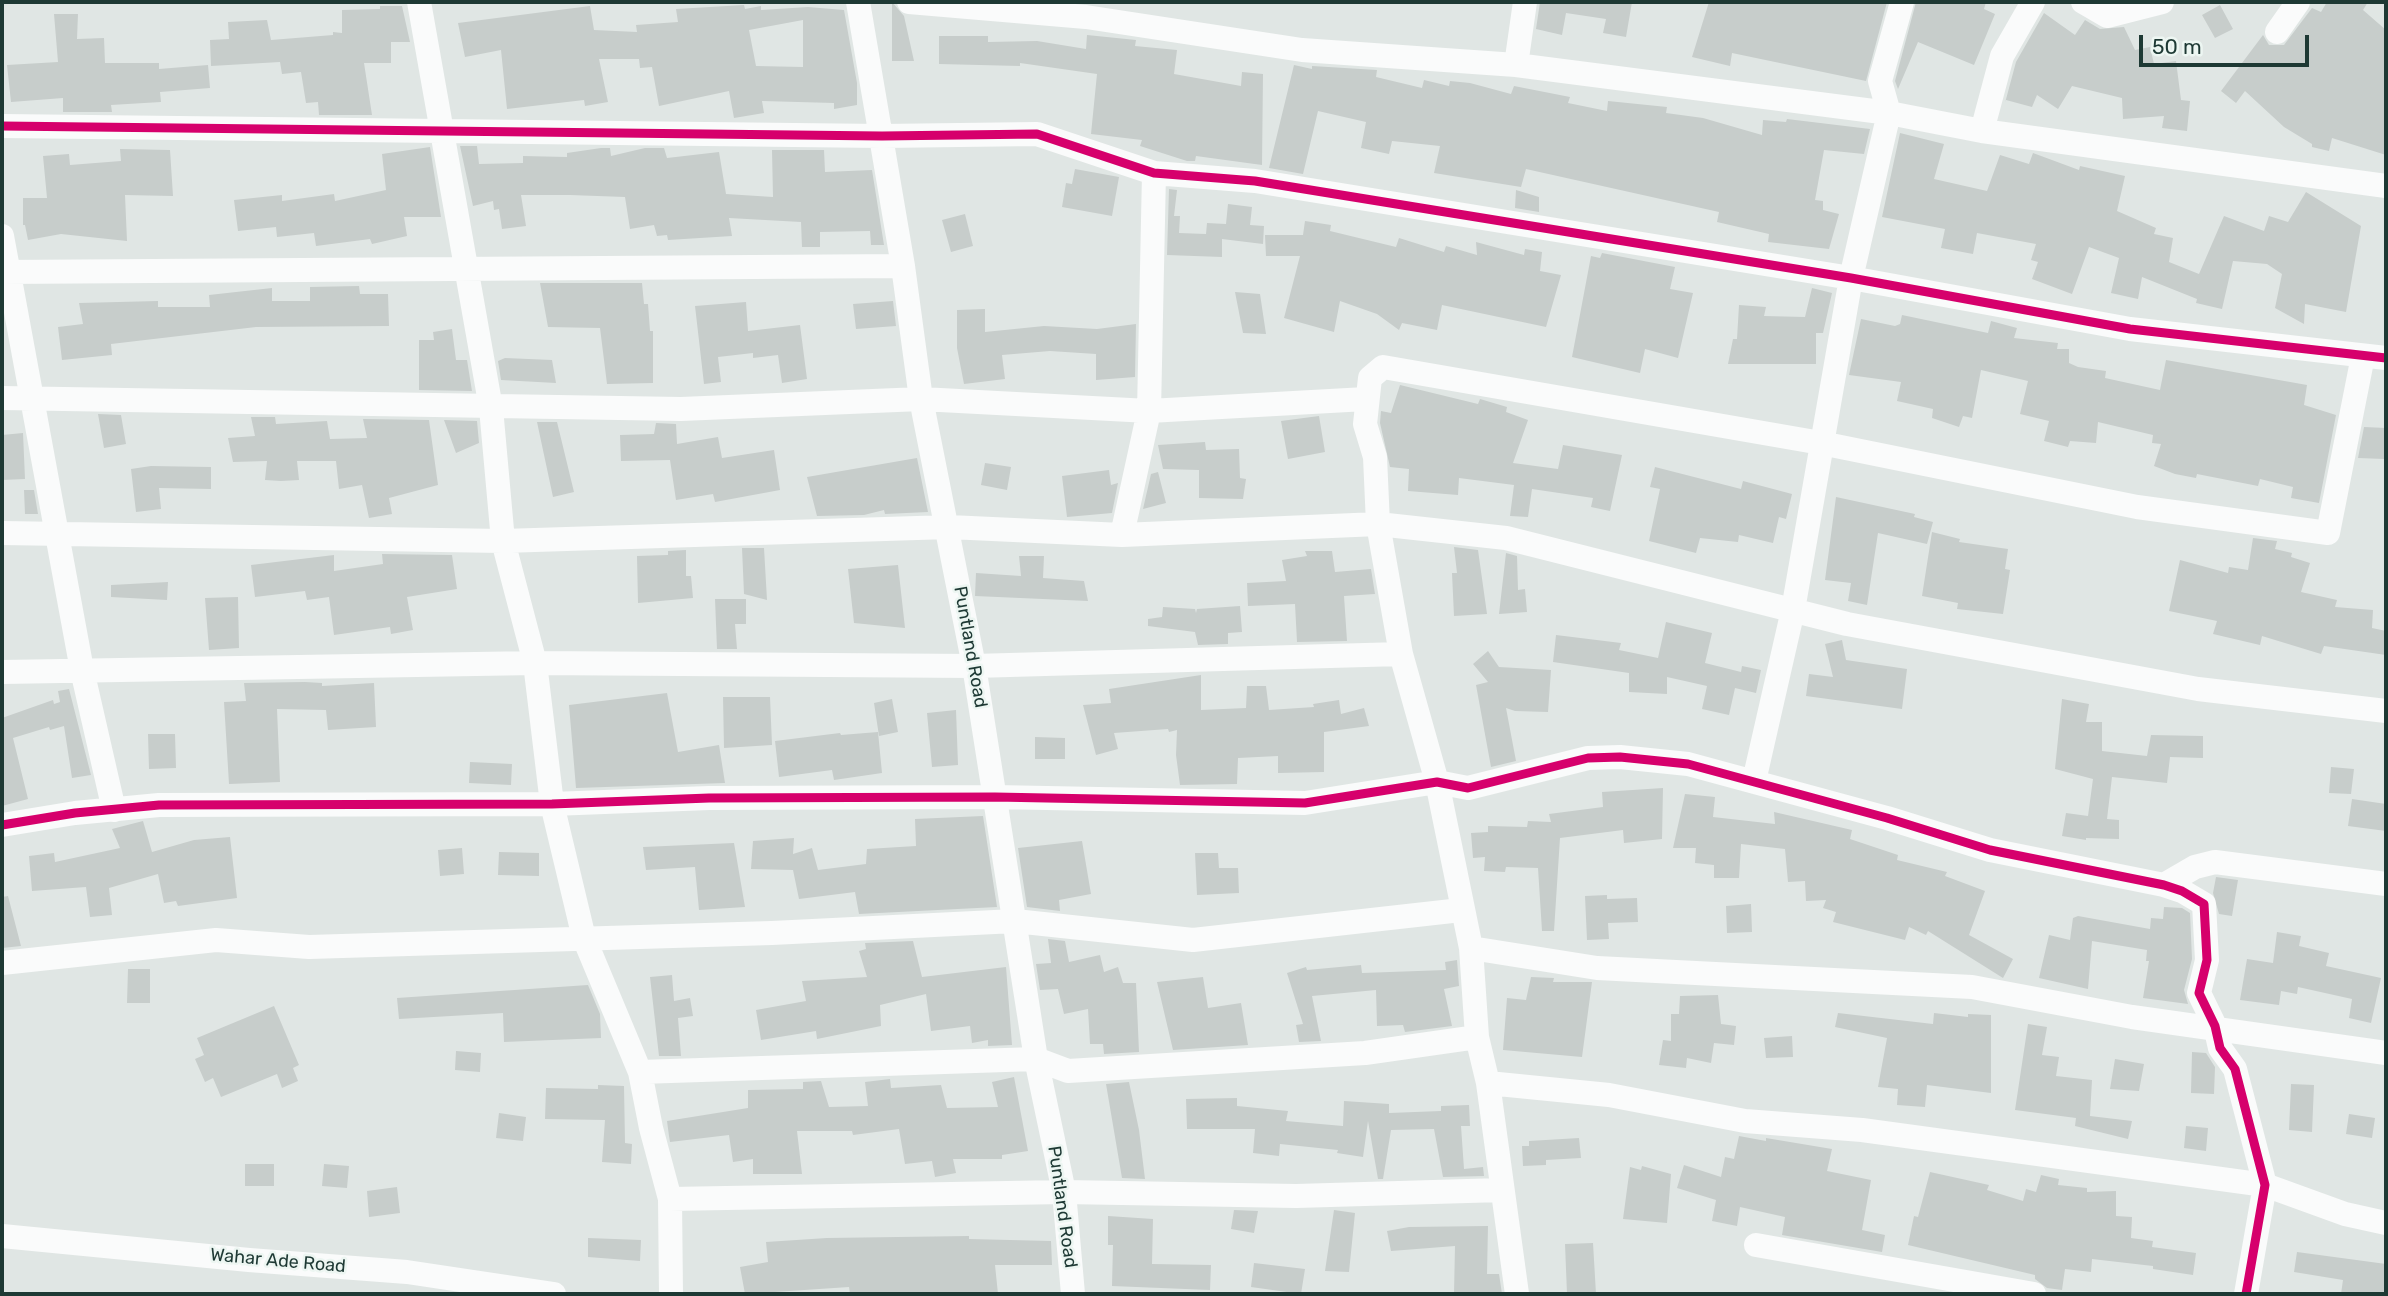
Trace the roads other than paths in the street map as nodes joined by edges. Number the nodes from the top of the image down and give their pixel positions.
1 (419, 2) edge
2 (858, 2) edge
3 (909, 2) edge
4 (1525, 2) edge
5 (1902, 2) edge
6 (2034, 2) edge
7 (2083, 2) edge
8 (2162, 2) edge
9 (2298, 2) edge
10 (2277, 32) dead end
11 (1516, 65) junction
12 (1889, 113) junction
13 (2, 127) edge
14 (443, 131) junction
15 (1982, 131) junction
16 (882, 136) junction
17 (1154, 173) junction
18 (2386, 186) edge
19 (2, 236) edge
20 (903, 266) junction
21 (466, 271) junction
22 (5, 272) edge
23 (1851, 278) junction
24 (2374, 357) edge
25 (32, 396) junction
26 (2, 398) edge
27 (922, 399) junction
28 (1366, 399) junction
29 (491, 408) junction
30 (1149, 411) junction
31 (1821, 443) junction
32 (1378, 524) junction
33 (949, 527) junction
34 (57, 532) junction
35 (2, 533) edge
36 (1122, 535) junction
37 (503, 541) junction
38 (1793, 610) junction
39 (1401, 654) junction
40 (535, 663) junction
41 (974, 666) junction
42 (82, 670) junction
43 (2, 672) edge
44 (2386, 711) edge
45 (1754, 781) junction
46 (1437, 782) junction
47 (995, 797) junction
48 (552, 804) junction
49 (114, 810) junction
50 (2, 825) edge
51 (2386, 884) edge
52 (2164, 885) junction
53 (1461, 910) junction
54 (1015, 921) junction
55 (584, 938) junction
56 (1471, 948) junction
57 (2, 963) edge
58 (2216, 1030) junction
59 (1477, 1037) junction
60 (2386, 1053) edge
61 (1036, 1059) junction
62 (640, 1072) junction
63 (1488, 1083) junction
64 (2265, 1185) junction
65 (1502, 1190) junction
66 (1063, 1192) junction
67 (670, 1199) junction
68 (2386, 1223) edge
69 (2, 1236) edge
70 (1756, 1245) dead end
71 (554, 1294) edge
72 (671, 1294) edge
73 (1073, 1294) edge
74 (1517, 1294) edge
75 (2034, 1294) edge
76 (2246, 1294) edge

1 - 14 street
2 - 16 street, Puntland Road
3 - 11 street
4 - 11 street
5 - 12 street
6 - 15 street
7 - 8 street
9 - 10 street
11 - 12 street
12 - 15 street
12 - 23 street
13 - 14 street
14 - 16 street
14 - 21 street
15 - 18 street
16 - 17 street
16 - 20 street, Puntland Road
17 - 23 street
17 - 30 street
19 - 22 street
20 - 21 street
20 - 27 street, Puntland Road
21 - 22 street
21 - 29 street
22 - 25 street
23 - 24 street
23 - 31 street
24 - 31 street
25 - 26 street
25 - 29 street
25 - 34 street
27 - 29 street
27 - 30 street
27 - 33 street, Puntland Road
28 - 30 street
28 - 31 street
28 - 32 street
29 - 37 street
30 - 36 street
31 - 38 street
32 - 36 street
32 - 38 street
32 - 39 street
33 - 36 street
33 - 37 street
33 - 41 street, Puntland Road
34 - 35 street
34 - 37 street
34 - 42 street
37 - 40 street
38 - 44 street
38 - 45 street
39 - 41 street
39 - 46 street
40 - 41 street
40 - 42 street
40 - 48 street
41 - 47 street, Puntland Road
42 - 43 street
42 - 49 street
45 - 46 street
45 - 52 street
46 - 47 street
46 - 53 street
47 - 48 street
47 - 54 street, Puntland Road
48 - 49 street
48 - 55 street
49 - 50 street
51 - 52 street
52 - 58 street
53 - 54 street
53 - 56 street
54 - 55 street
54 - 61 street, Puntland Road
55 - 57 street
55 - 62 street
56 - 58 street
56 - 59 street
58 - 60 street
58 - 64 street
59 - 61 street
59 - 63 street
61 - 62 street
61 - 66 street, Puntland Road
62 - 67 street
63 - 64 street
63 - 65 street
64 - 68 street
64 - 76 street
65 - 66 street
65 - 74 street
66 - 67 street
66 - 73 street, Puntland Road
67 - 72 street
69 - 71 street, Wahar Ade Road
70 - 75 street

